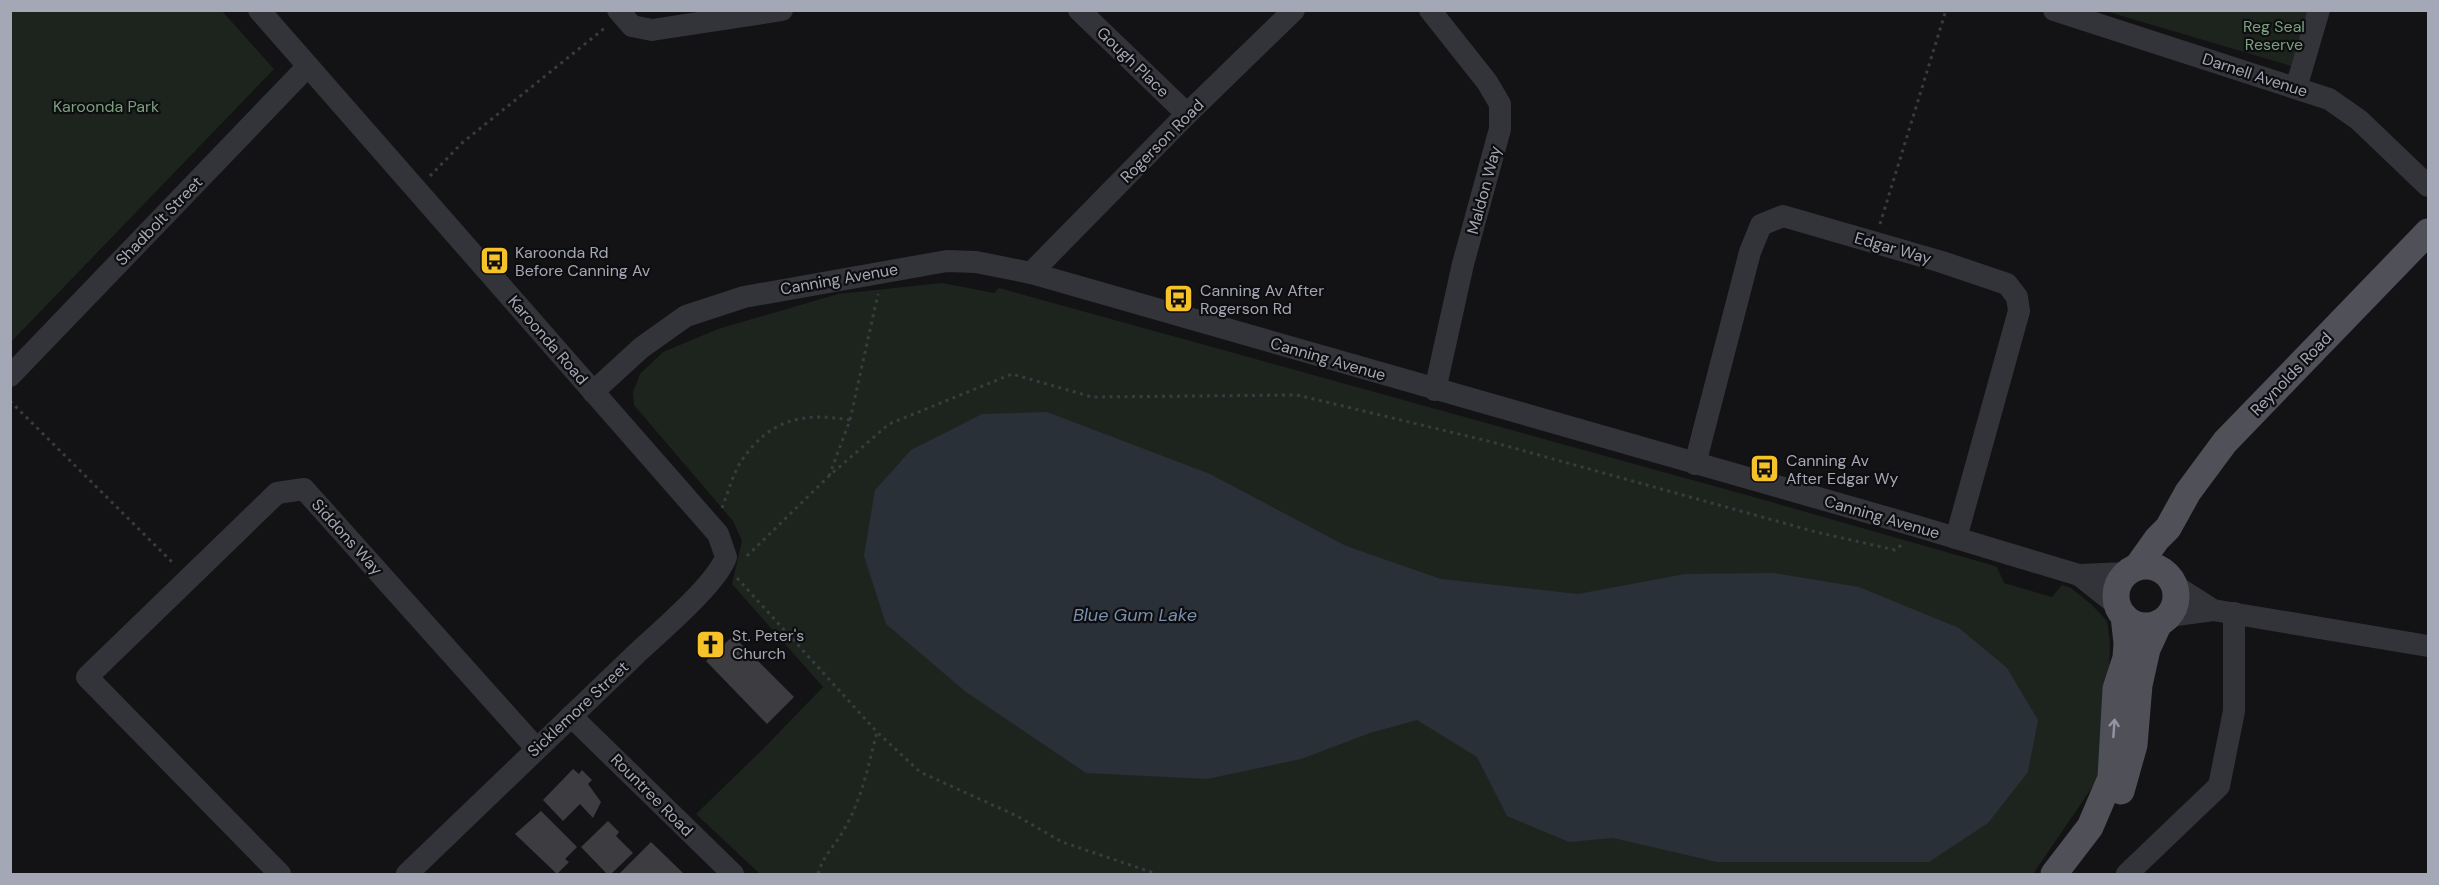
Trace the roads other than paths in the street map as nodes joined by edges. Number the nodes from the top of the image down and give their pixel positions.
1 (259, 10) edge
2 (782, 10) edge
3 (1079, 10) edge
4 (1294, 10) edge
5 (1430, 10) edge
6 (2054, 10) edge
7 (2319, 10) edge
8 (620, 12) edge
9 (308, 66) junction
10 (2296, 88) junction
11 (1187, 114) junction
12 (2428, 186) edge
13 (2428, 232) edge
14 (1031, 273) junction
15 (10, 376) edge
16 (1435, 390) junction
17 (593, 392) junction
18 (1695, 464) junction
19 (718, 525) joint
20 (2168, 528) junction
21 (1956, 538) junction
22 (2132, 570) junction
23 (2079, 575) junction
24 (2172, 581) junction
25 (2121, 611) junction
26 (2223, 611) junction
27 (2164, 620) junction
28 (2428, 646) edge
29 (571, 716) junction
30 (536, 748) junction
31 (280, 874) edge
32 (407, 874) edge
33 (733, 874) edge
34 (2054, 874) edge
35 (2075, 874) edge
36 (2127, 874) edge

1 - 9 street, Karoonda Road
2 - 8 street
3 - 11 street, Gough Place
4 - 11 street, Rogerson Road
5 - 16 street, Maldon Way
6 - 10 street, Darnell Avenue
7 - 10 street
9 - 15 street, Shadbolt Street
9 - 17 street, Karoonda Road
10 - 12 street, Darnell Avenue
11 - 14 street, Rogerson Road
13 - 20 main road, Reynolds Road
14 - 16 street, Canning Avenue
14 - 17 street, Canning Avenue
16 - 18 street, Canning Avenue
17 - 19 street, Karoonda Road
18 - 21 street, Canning Avenue
18 - 21 street, Edgar Way
19 - 29 street, Sicklemore Street
20 - 22 main road, Reynolds Road
20 - 24 main road
21 - 23 street, Canning Avenue
22 - 23 street, Canning Avenue
22 - 24 main road, Canning Avenue
22 - 25 main road
23 - 25 street, Canning Avenue
24 - 26 street, Canning Avenue
24 - 27 main road
25 - 27 main road, Canning Avenue
34 -> 25 main road
26 - 27 street, Canning Avenue
26 - 28 street, Canning Avenue
26 - 36 street
27 - 35 main road
29 - 30 street, Sicklemore Street
29 - 33 street, Rountree Road
30 - 31 street, Siddons Way
30 - 32 street, Sicklemore Street

